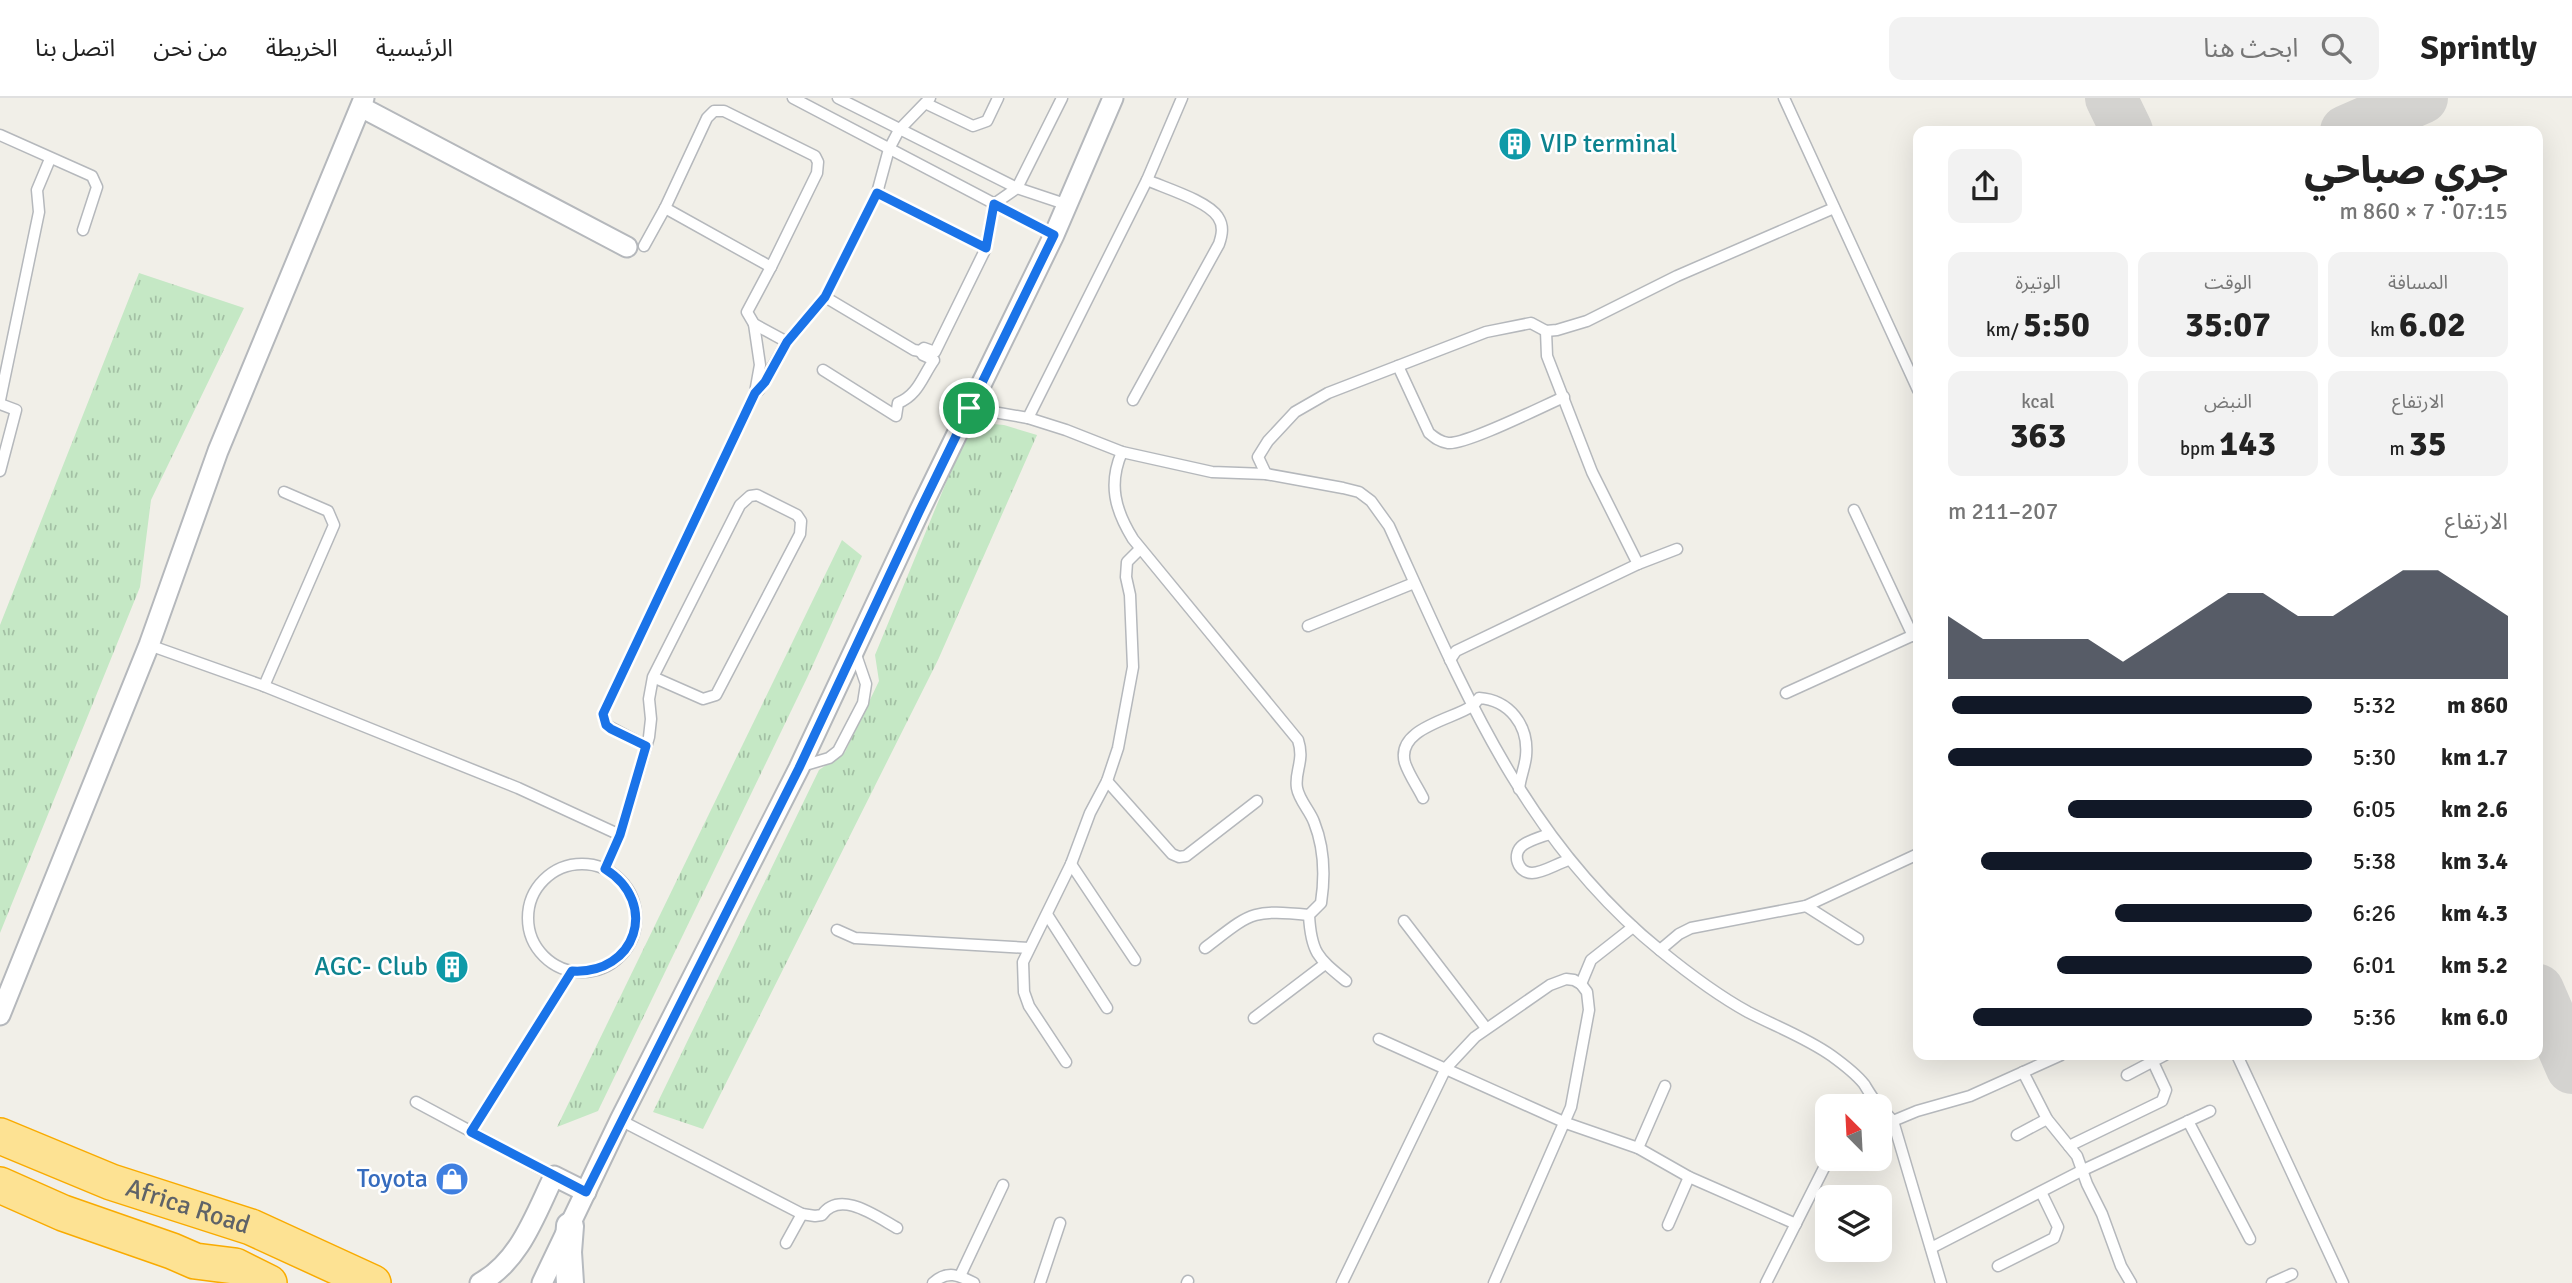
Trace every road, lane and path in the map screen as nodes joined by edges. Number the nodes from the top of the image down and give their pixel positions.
1 (793, 98) edge
2 (838, 98) edge
3 (998, 98) edge
4 (1062, 98) edge
5 (1113, 98) edge
6 (1182, 98) edge
7 (1784, 98) edge
8 (929, 101) edge
9 (362, 102) edge
10 (899, 130) junction
11 (0, 135) edge
12 (890, 149) junction
13 (50, 159) junction
14 (1147, 180) junction
15 (1017, 188) junction
16 (1168, 191) dead end
17 (877, 193) junction
18 (994, 204) junction
19 (1068, 205) junction
20 (665, 208) junction
21 (1835, 208) junction
22 (83, 230) dead end
23 (1054, 235) junction
24 (636, 247) joint
25 (986, 248) junction
26 (771, 267) junction
27 (825, 297) junction
28 (754, 324) junction
29 (1546, 331) junction
30 (787, 342) junction
31 (920, 351) junction
32 (1398, 366) junction
33 (823, 370) dead end
34 (1913, 379) edge
35 (755, 393) junction
36 (1564, 397) junction
37 (1133, 400) dead end
38 (0, 402) edge
39 (969, 408) junction
40 (1028, 418) junction
41 (1122, 452) junction
42 (0, 471) edge
43 (1266, 474) junction
44 (284, 492) dead end
45 (1854, 510) dead end
46 (1140, 549) junction
47 (1676, 549) dead end
48 (1638, 564) junction
49 (1414, 583) junction
50 (1308, 626) dead end
51 (1913, 630) edge
52 (1913, 635) edge
53 (149, 645) junction
54 (854, 650) junction
55 (1450, 660) junction
56 (653, 677) junction
57 (264, 686) junction
58 (1786, 693) dead end
59 (1472, 706) junction
60 (646, 746) junction
61 (799, 768) junction
62 (1107, 781) junction
63 (1518, 790) junction
64 (1423, 798) dead end
65 (1257, 801) dead end
66 (1549, 834) junction
67 (620, 835) junction
68 (1913, 856) edge
69 (1569, 860) junction
70 (1071, 864) junction
71 (605, 869) junction
72 (1805, 906) junction
73 (1309, 915) junction
74 (1048, 916) junction
75 (1404, 921) dead end
76 (1633, 927) junction
77 (837, 930) dead end
78 (1858, 939) dead end
79 (1029, 948) junction
80 (1205, 948) dead end
81 (1660, 950) junction
82 (1135, 960) dead end
83 (1325, 964) junction
84 (572, 971) junction
85 (1346, 981) dead end
86 (1581, 984) junction
87 (1107, 1008) dead end
88 (0, 1015) edge
89 (1254, 1018) dead end
90 (1486, 1028) junction
91 (1379, 1039) dead end
92 (2050, 1060) edge
93 (2157, 1060) edge
94 (2239, 1060) edge
95 (1066, 1062) dead end
96 (2154, 1062) junction
97 (1447, 1068) junction
98 (2024, 1072) junction
99 (2127, 1075) dead end
100 (1665, 1086) dead end
101 (1870, 1094) edge
102 (416, 1102) dead end
103 (2210, 1111) dead end
104 (2047, 1119) junction
105 (620, 1120) junction
106 (1893, 1121) joint
107 (2188, 1121) junction
108 (1566, 1122) junction
109 (471, 1132) junction
110 (2017, 1135) dead end
111 (2069, 1146) junction
112 (4, 1147) edge
113 (1638, 1148) junction
114 (1822, 1171) edge
115 (2081, 1171) junction
116 (554, 1176) junction
117 (1689, 1177) junction
118 (0, 1185) edge
119 (1003, 1185) dead end
120 (586, 1192) junction
121 (2042, 1192) junction
122 (145, 1194) junction
123 (802, 1214) junction
124 (1060, 1223) dead end
125 (1796, 1223) junction
126 (1668, 1225) dead end
127 (570, 1226) junction
128 (897, 1228) dead end
129 (127, 1236) junction
130 (2250, 1239) dead end
131 (786, 1243) dead end
132 (1931, 1248) junction
133 (1998, 1266) dead end
134 (205, 1272) edge
135 (2292, 1274) dead end
136 (960, 1276) junction
137 (270, 1283) edge
138 (373, 1283) edge
139 (480, 1283) edge
140 (542, 1283) edge
141 (570, 1283) edge
142 (933, 1283) edge
143 (974, 1283) edge
144 (1041, 1283) edge
145 (1342, 1283) edge
146 (1494, 1283) edge
147 (1766, 1283) edge
148 (1941, 1283) edge
149 (2131, 1283) edge
150 (2272, 1283) edge
151 (2343, 1283) edge

1 - 12 lane
2 - 10 lane
3 - 8 lane
4 - 15 lane
5 - 19 street
6 - 14 lane
7 - 21 lane
8 - 10 lane
9 - 24 street
9 - 53 street
10 - 12 lane
10 - 15 lane
11 - 13 lane
12 - 17 lane
12 - 18 lane
13 - 22 lane
13 - 38 lane
14 - 16 lane
14 - 37 lane
14 - 40 lane
15 - 18 lane
15 - 19 lane
17 - 25 lane
17 - 27 lane
18 - 23 lane
18 - 25 lane
19 - 23 street
20 - 24 lane
20 - 26 lane
20 - 26 lane
21 - 29 lane
21 - 34 lane
23 - 39 street
25 - 31 lane
26 - 28 lane
27 - 30 lane
27 - 31 lane
28 - 30 lane
28 - 35 lane
29 - 32 lane
29 - 36 lane
30 - 35 lane
31 - 33 lane
32 - 36 lane
32 - 43 lane
35 - 60 lane
36 - 48 lane
38 - 42 lane
39 - 40 lane
39 - 54 street
40 - 41 lane
41 - 43 lane
41 - 46 lane
43 - 49 lane
44 - 57 lane
45 - 51 lane
46 - 62 lane
46 - 73 lane
47 - 48 lane
48 - 55 lane
49 - 50 lane
49 - 55 lane
52 - 58 lane
53 - 57 lane
53 - 88 street
54 - 61 street
54 - 61 lane
55 - 59 lane
56 - 56 lane
56 - 60 lane
57 - 67 lane
59 - 63 lane
59 - 63 lane
59 - 64 lane
60 - 67 lane
61 - 105 street
62 - 65 lane
62 - 70 lane
63 - 66 lane
66 - 69 lane
66 - 69 lane
67 - 71 lane
68 - 72 lane
69 - 76 lane
70 - 74 lane
70 - 82 lane
71 - 84 lane
71 - 84 lane
72 - 78 lane
72 - 81 lane
73 - 80 lane
73 - 83 lane
74 - 79 lane
74 - 87 lane
75 - 90 lane
76 - 81 lane
76 - 86 lane
77 - 79 lane
79 - 95 lane
81 - 101 lane
83 - 85 lane
83 - 89 lane
84 - 109 lane
86 - 90 lane
86 - 108 lane
90 - 97 lane
91 - 97 lane
92 - 98 lane
93 - 96 lane
94 - 151 lane
96 - 99 lane
96 - 111 lane
97 - 108 lane
97 - 145 lane
98 - 104 lane
98 - 106 lane
100 - 113 lane
102 - 109 lane
103 - 107 lane
104 - 110 lane
104 - 111 lane
105 - 120 street
105 - 123 lane
106 - 132 lane
107 - 115 lane
107 - 130 lane
108 - 113 lane
108 - 146 lane
109 - 116 lane
111 - 115 lane
112 - 122 highway, Africa Road
113 - 117 lane
114 - 125 lane
115 - 121 lane
115 - 149 lane
116 - 120 street
116 - 139 street
117 - 125 lane
117 - 126 lane
118 - 129 highway, Africa Road
119 - 136 lane
120 - 127 street
121 - 132 lane
121 - 133 lane
122 - 129 highway
122 - 138 highway, Africa Road
123 - 128 lane
123 - 131 lane
124 - 144 lane
125 - 147 lane
127 - 140 street
127 - 141 street
129 - 134 highway, Africa Road
132 - 148 lane
134 - 137 highway, Africa Road
135 - 150 lane
136 - 142 lane
136 - 143 lane

